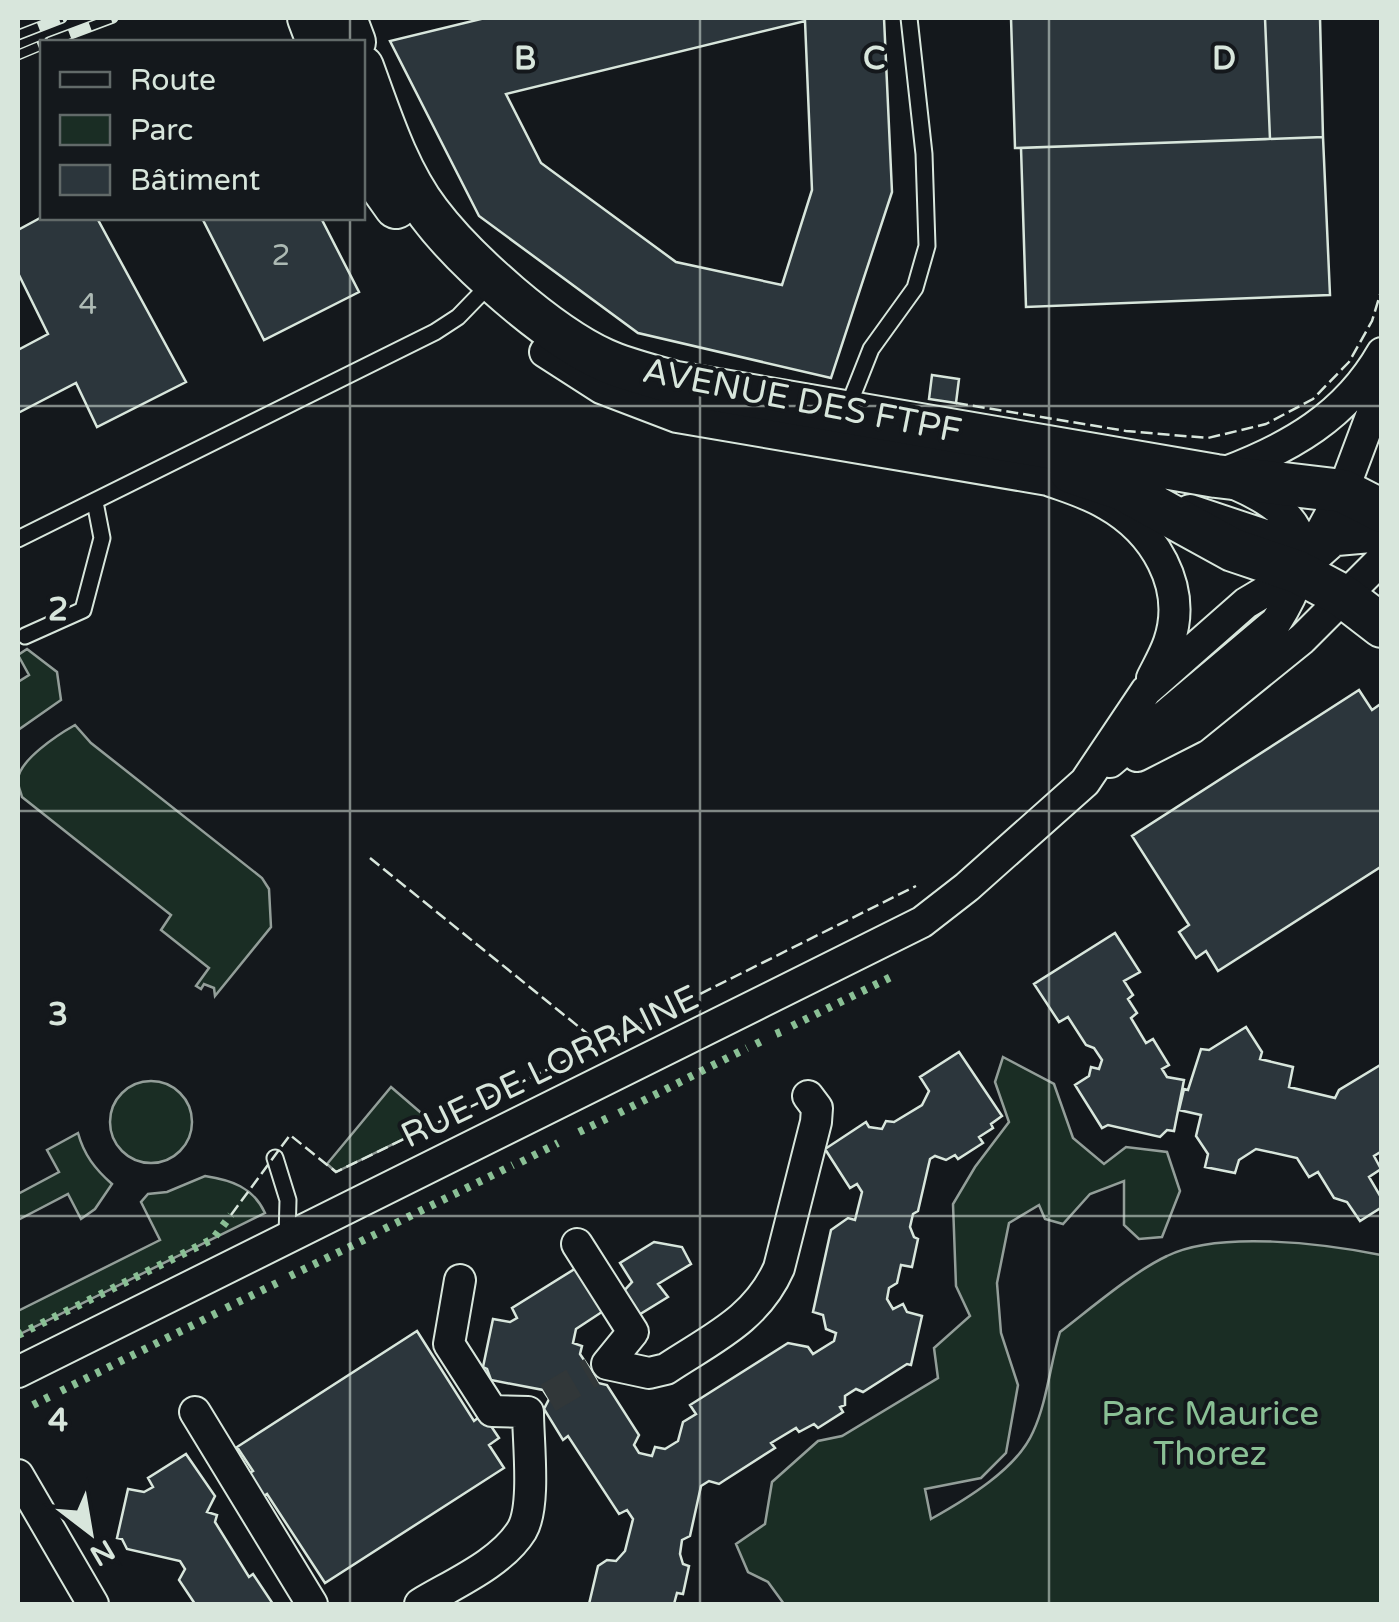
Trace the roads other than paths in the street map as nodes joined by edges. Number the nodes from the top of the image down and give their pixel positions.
1 (909, 18) edge
2 (366, 78) edge
3 (365, 157) edge
4 (486, 288) junction
5 (545, 352) junction
6 (1382, 352) edge
7 (1382, 387) edge
8 (846, 412) junction
9 (1216, 476) junction
10 (95, 502) junction
11 (1376, 529) edge
12 (18, 540) edge
13 (1312, 550) junction
14 (1343, 596) junction
15 (1382, 626) edge
16 (26, 636) dead end
17 (1146, 691) junction
18 (1085, 782) junction
19 (808, 1096) dead end
20 (275, 1158) dead end
21 (287, 1237) junction
22 (577, 1244) dead end
23 (460, 1280) dead end
24 (18, 1372) edge
25 (194, 1412) dead end
26 (18, 1475) edge
27 (93, 1604) edge
28 (312, 1604) edge
29 (420, 1604) edge

1 - 8 lane
2 - 4 street, AVENUE DES FTPF
3 - 4 street, AVENUE DES FTPF
4 - 5 street, AVENUE DES FTPF
4 - 8 street, AVENUE DES FTPF
4 - 10 lane
5 - 13 street, AVENUE DES FTPF
5 - 17 street
6 - 9 street
7 - 11 street
8 - 9 street, AVENUE DES FTPF
9 - 11 street, AVENUE DES FTPF
9 - 13 street
10 - 12 lane
10 - 16 lane
11 - 13 street
11 - 13 street
11 - 13 street
11 - 14 street, RUE DE LORRAINE
13 - 14 street, AVENUE DES FTPF
13 - 17 street, RUE DE LORRAINE
13 - 18 street
14 - 15 street, AVENUE DES FTPF
14 - 18 street, RUE DE LORRAINE
17 - 18 street, RUE DE LORRAINE
18 - 21 street, RUE DE LORRAINE
19 - 22 street
20 - 21 lane
21 - 24 street, RUE DE LORRAINE
23 - 29 street
25 - 28 street
26 - 27 street

